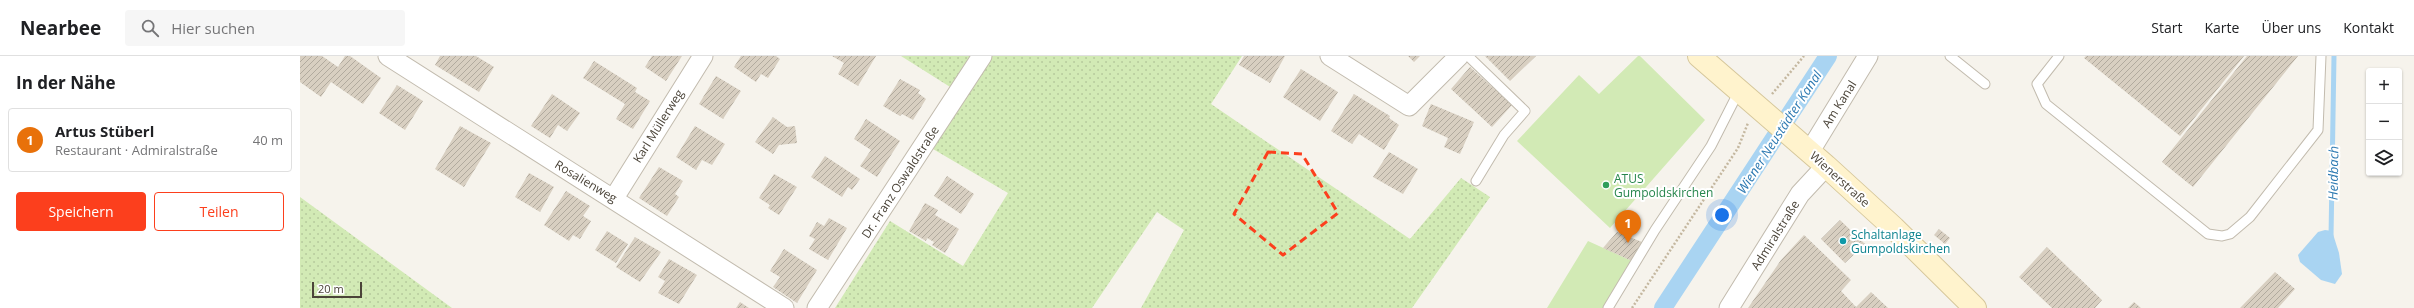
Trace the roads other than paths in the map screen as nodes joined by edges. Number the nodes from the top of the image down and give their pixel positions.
1 (388, 56) edge
2 (704, 56) edge
3 (982, 56) edge
4 (1330, 56) edge
5 (1459, 56) edge
6 (1468, 56) edge
7 (1699, 56) edge
8 (1868, 56) edge
9 (1950, 56) edge
10 (2059, 56) edge
11 (2321, 56) edge
12 (1985, 84) dead end
13 (1739, 91) junction
14 (1803, 146) junction
15 (1826, 166) junction
16 (1476, 181) dead end
17 (614, 198) junction
18 (784, 308) edge
19 (817, 308) edge
20 (1608, 308) edge
21 (1729, 308) edge
22 (1975, 308) edge

1 - 17 street, Rosalienweg
2 - 17 street, Karl Müllerweg
3 - 19 street, Dr. Franz Oswaldstraße
4 - 5 street
6 - 16 lane
7 - 13 street, Wienerstraße
8 - 14 street, Am Kanal
9 - 12 lane
10 - 11 lane
13 - 14 street, Wienerstraße
13 - 20 lane
14 - 15 street, Wienerstraße
15 - 21 street, Admiralstraße
15 - 22 street, Wienerstraße
17 - 18 street, Rosalienweg

